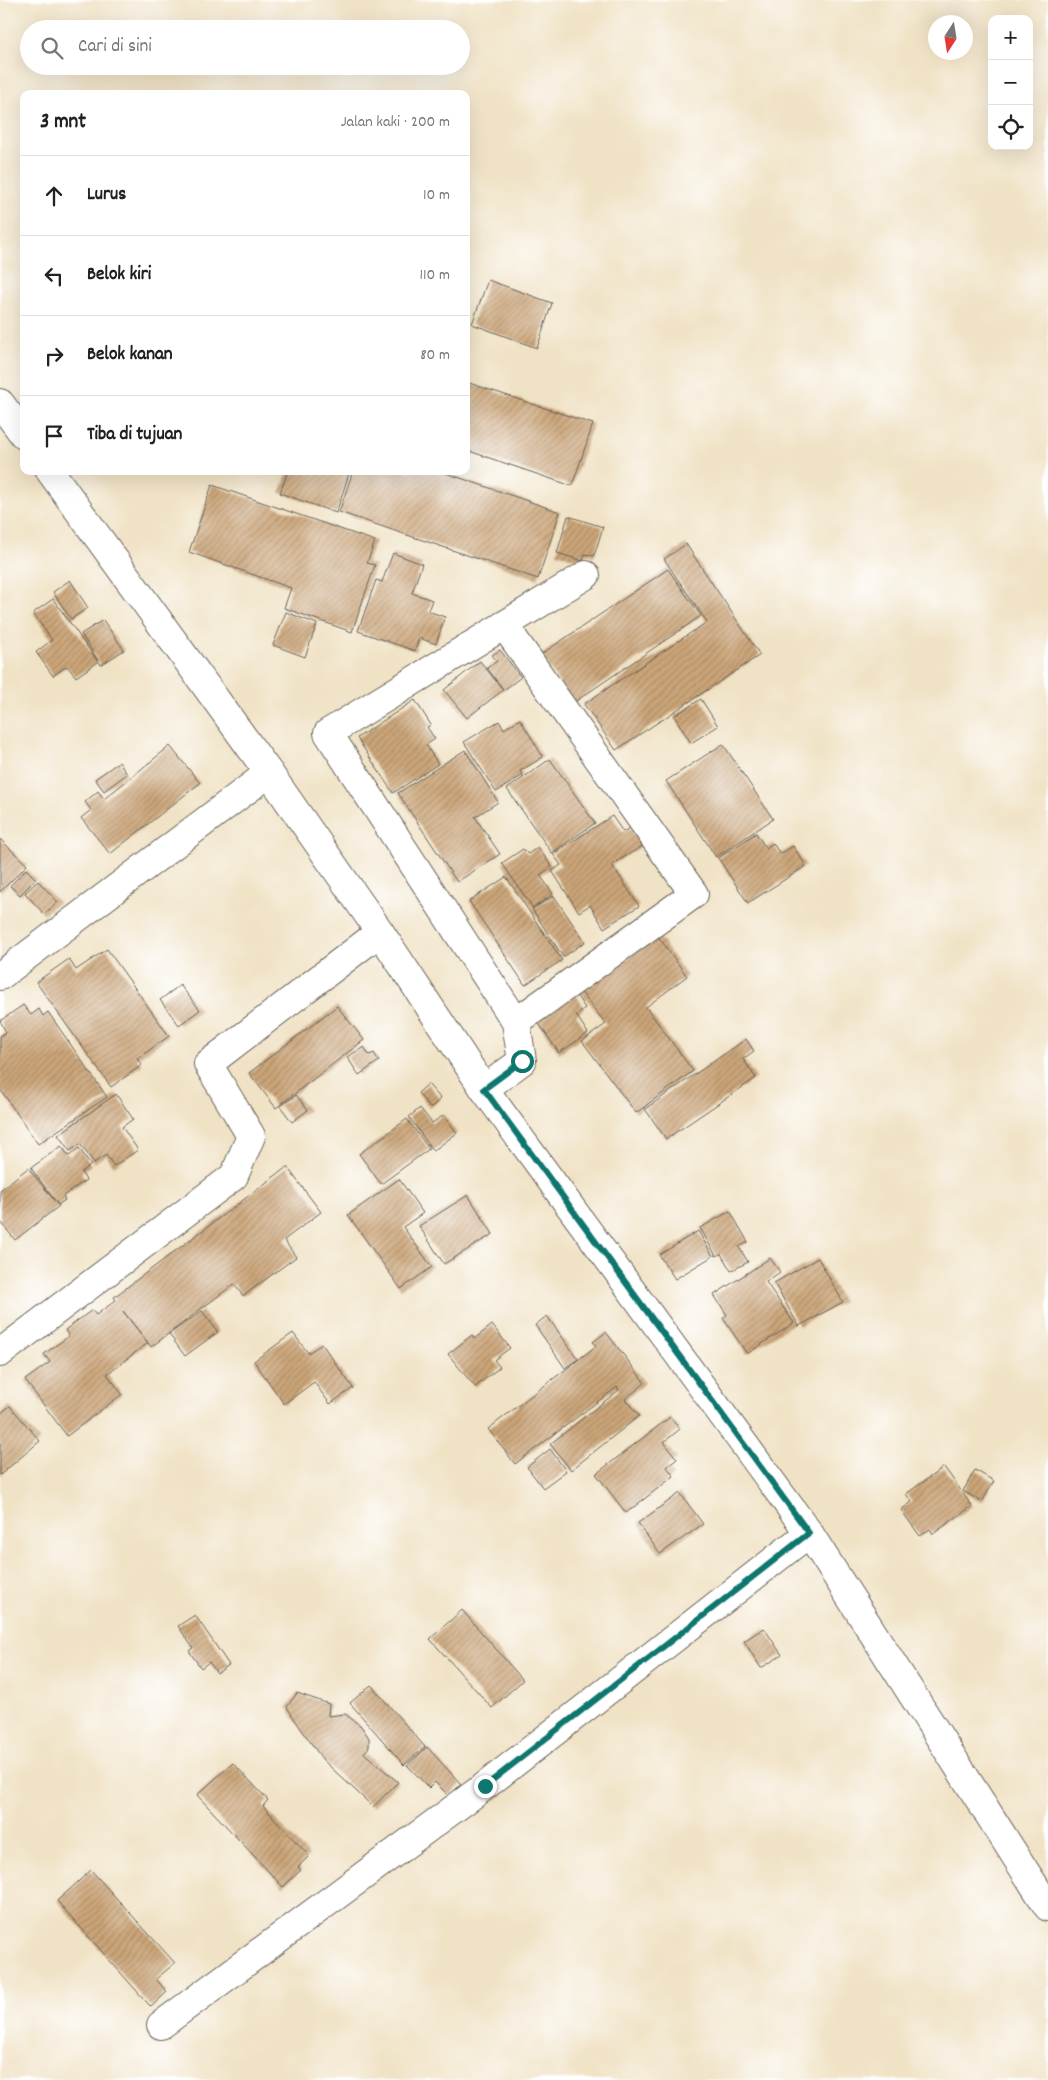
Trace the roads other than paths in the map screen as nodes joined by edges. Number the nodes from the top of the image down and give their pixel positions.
1 (0, 403) edge
2 (20, 430) edge
3 (53, 475) edge
4 (586, 575) dead end
5 (504, 625) junction
6 (269, 773) junction
7 (380, 932) junction
8 (0, 976) edge
9 (516, 1022) junction
10 (484, 1089) junction
11 (0, 1353) edge
12 (809, 1533) junction
13 (1048, 1907) edge
14 (161, 2025) dead end

1 - 2 street
3 - 6 street
4 - 5 street
5 - 9 street
5 - 9 street
6 - 7 street
6 - 8 street
7 - 10 street
7 - 11 street
9 - 10 street
10 - 12 street
12 - 13 street
12 - 14 street

